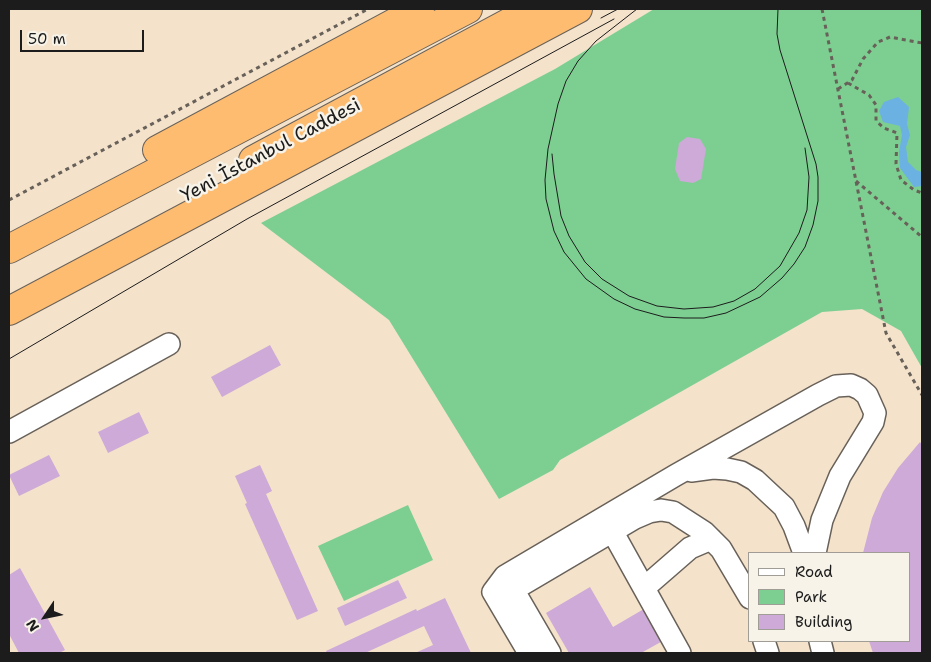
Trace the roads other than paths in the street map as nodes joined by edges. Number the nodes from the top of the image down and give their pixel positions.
1 (420, 9) edge
2 (468, 9) edge
3 (534, 9) edge
4 (578, 9) edge
5 (9, 230) edge
6 (9, 249) edge
7 (9, 295) edge
8 (9, 311) edge
9 (169, 344) dead end
10 (9, 432) edge
11 (676, 475) junction
12 (609, 524) junction
13 (711, 540) junction
14 (804, 552) edge
15 (815, 552) edge
16 (509, 583) junction
17 (644, 588) junction
18 (748, 595) edge
19 (529, 653) edge
20 (550, 653) edge
21 (680, 653) edge

1 - 5 highway
2 - 6 highway, Yeni İstanbul Caddesi
3 - 7 highway, Yeni İstanbul Caddesi
4 - 8 highway
9 - 10 street
11 - 12 street
11 - 14 street
11 - 15 street
12 - 13 street
12 - 16 street
12 - 17 street
13 - 17 street
13 - 18 street
16 - 19 street
16 - 20 street
17 - 21 street

